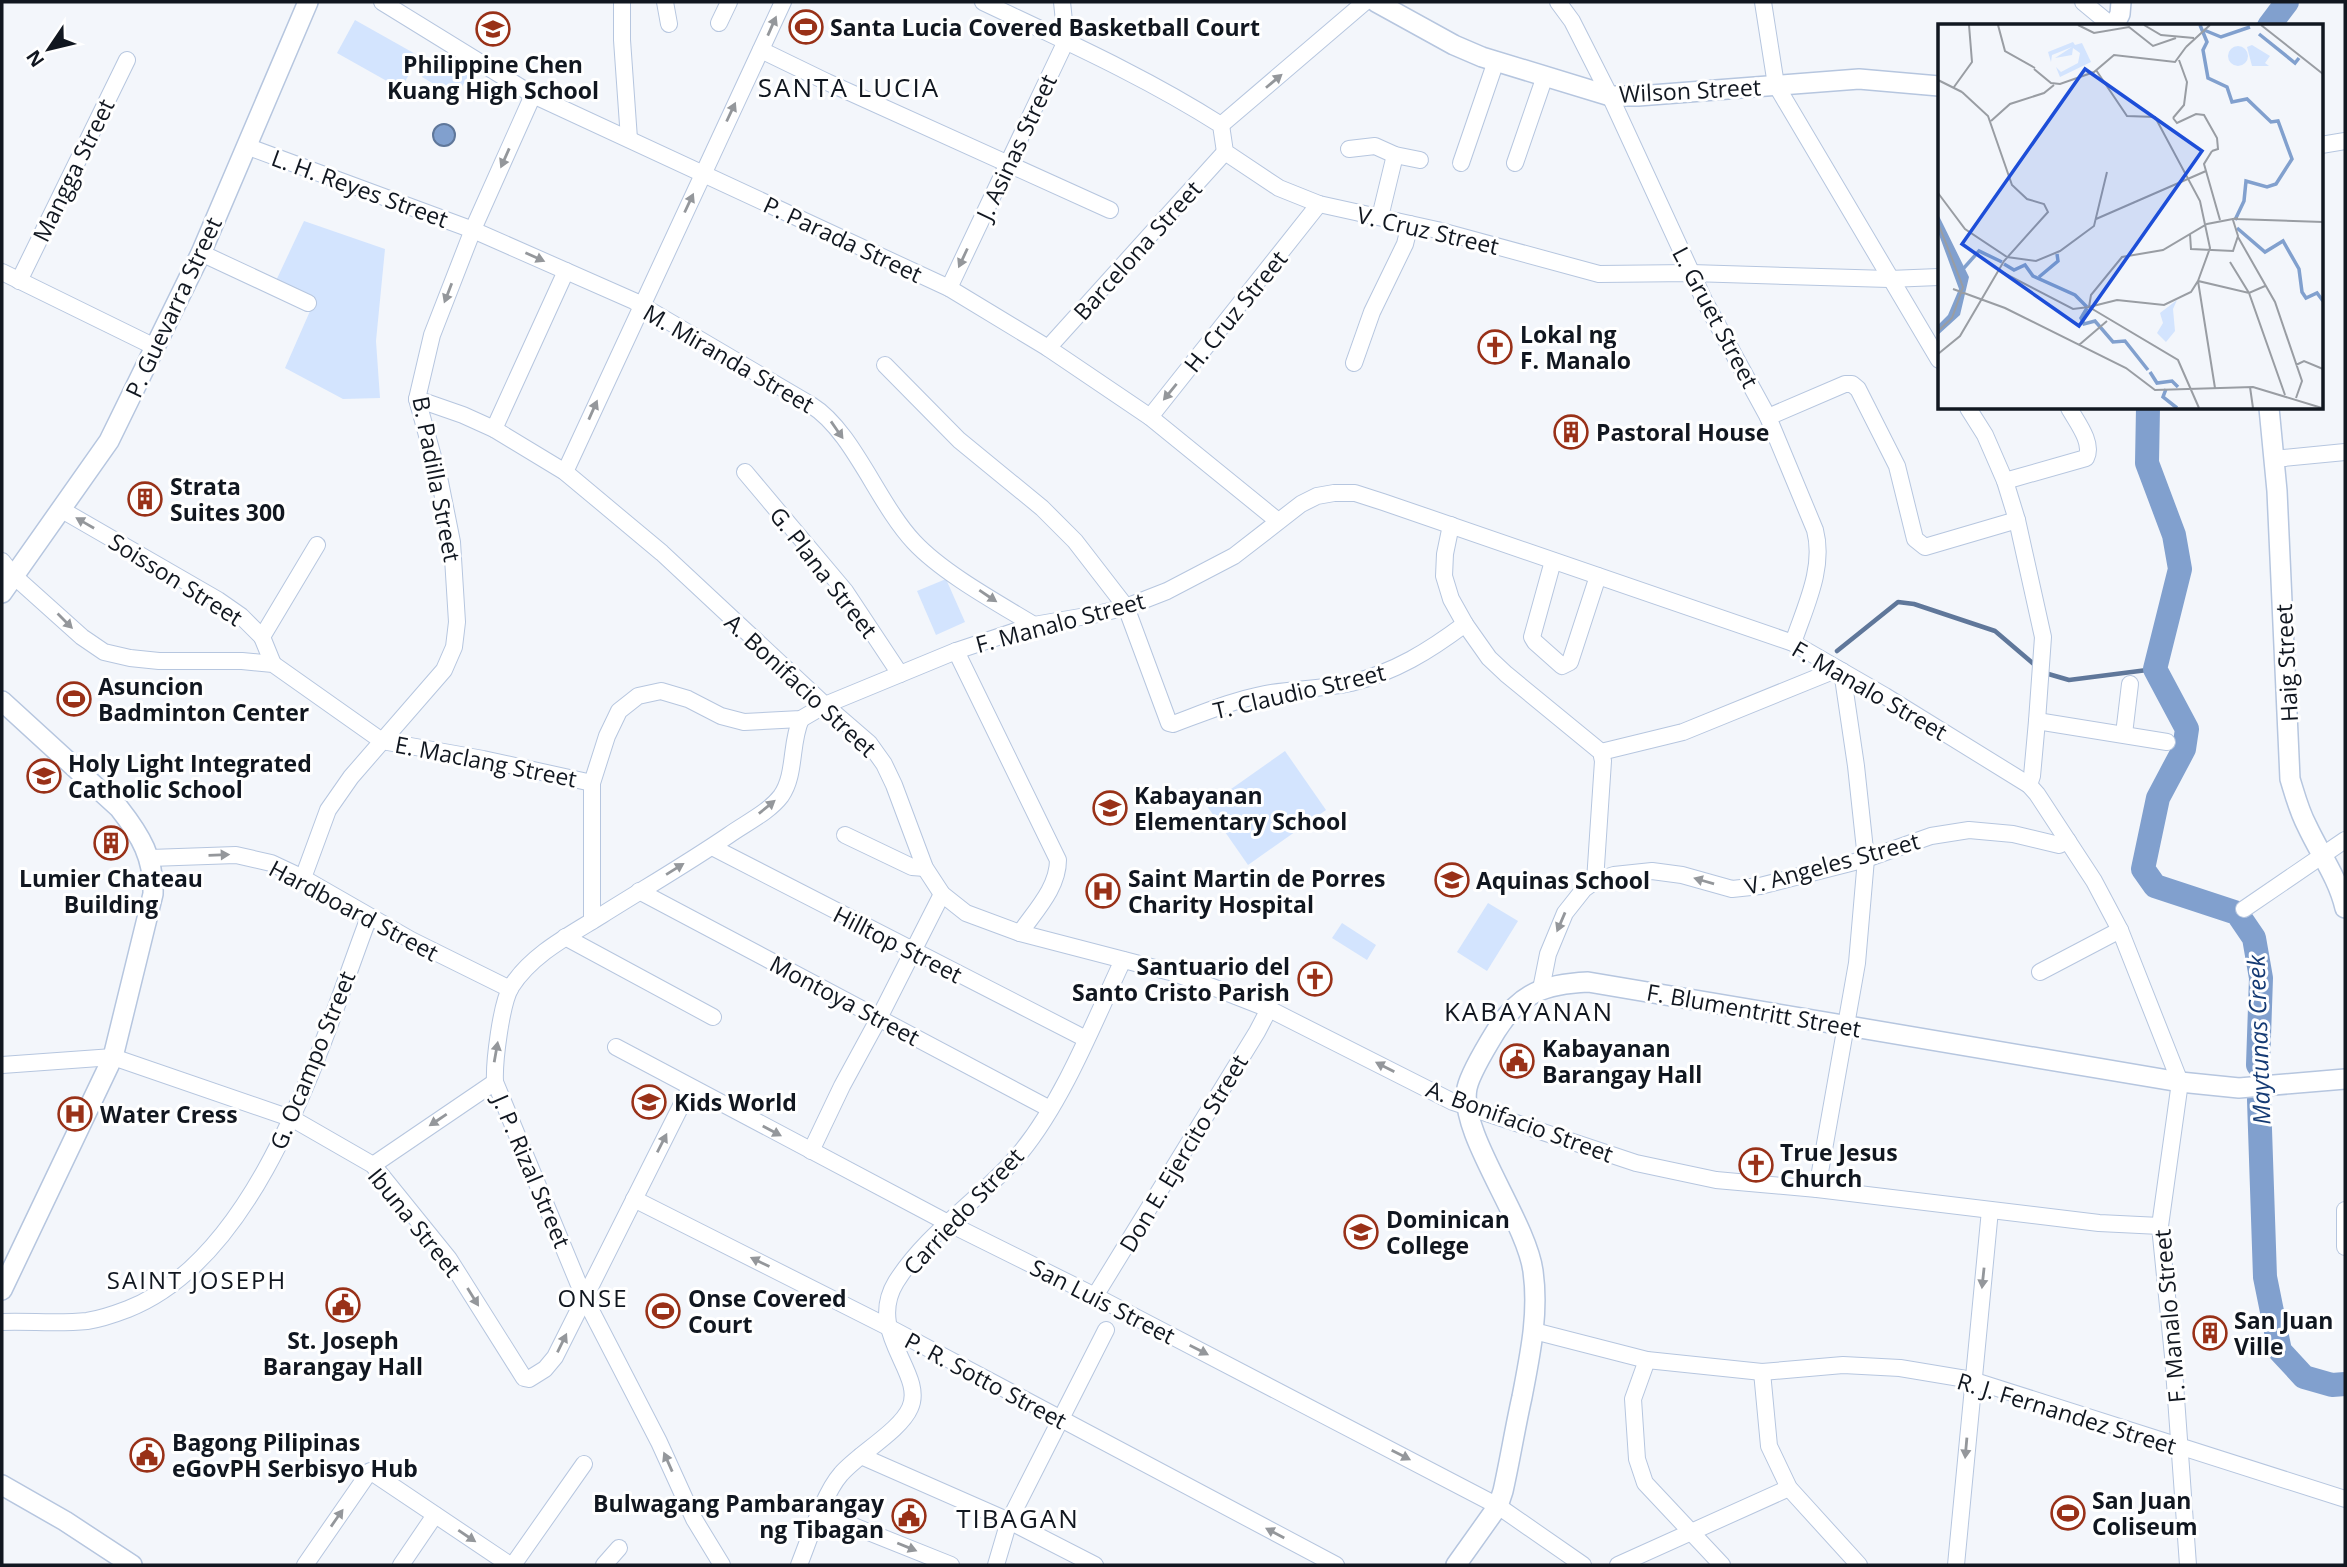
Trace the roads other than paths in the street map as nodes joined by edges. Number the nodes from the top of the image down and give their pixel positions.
1 (308, 2) edge
2 (382, 2) edge
3 (622, 2) edge
4 (665, 2) edge
5 (729, 2) edge
6 (783, 2) edge
7 (983, 2) edge
8 (1062, 2) edge
9 (1366, 2) edge
10 (1376, 2) edge
11 (1558, 2) edge
12 (1763, 2) edge
13 (2083, 2) edge
14 (2121, 2) edge
15 (719, 23) dead end
16 (669, 24) dead end
17 (2110, 24) edge
18 (2114, 24) edge
19 (1066, 41) junction
20 (761, 50) junction
21 (127, 60) dead end
22 (1496, 61) junction
23 (1545, 76) junction
24 (1776, 85) junction
25 (1938, 86) edge
26 (533, 95) junction
27 (1610, 96) junction
28 (1221, 125) junction
29 (629, 139) junction
30 (2345, 141) edge
31 (2322, 145) edge
32 (246, 146) junction
33 (1349, 149) dead end
34 (1225, 152) junction
35 (1395, 155) junction
36 (1420, 160) dead end
37 (1461, 163) dead end
38 (1515, 163) dead end
39 (1007, 165) junction
40 (702, 174) junction
41 (1319, 204) junction
42 (1110, 210) dead end
43 (1380, 217) junction
44 (1408, 223) junction
45 (473, 230) junction
46 (201, 253) junction
47 (566, 271) junction
48 (2, 272) edge
49 (1691, 274) junction
50 (1938, 277) edge
51 (1889, 279) junction
52 (19, 281) junction
53 (949, 288) junction
54 (308, 303) dead end
55 (640, 305) junction
56 (155, 347) junction
57 (1048, 348) junction
58 (1938, 358) edge
59 (1354, 363) dead end
60 (885, 365) dead end
61 (417, 399) junction
62 (1969, 410) edge
63 (2070, 410) edge
64 (2269, 410) edge
65 (1150, 417) junction
66 (1768, 417) junction
67 (494, 429) junction
68 (2345, 452) edge
69 (2274, 459) junction
70 (565, 472) junction
71 (745, 472) dead end
72 (2005, 481) junction
73 (62, 510) junction
74 (2017, 520) junction
75 (1278, 521) junction
76 (1451, 525) junction
77 (317, 545) dead end
78 (1553, 561) junction
79 (8, 569) edge
80 (1598, 576) junction
81 (2, 593) edge
82 (1126, 607) junction
83 (1465, 624) junction
84 (1034, 625) junction
85 (262, 637) junction
86 (1793, 643) junction
87 (956, 651) junction
88 (273, 664) junction
89 (1840, 670) junction
90 (900, 674) junction
91 (2130, 684) dead end
92 (2, 701) edge
93 (825, 705) junction
94 (801, 719) junction
95 (2037, 721) junction
96 (2124, 734) junction
97 (382, 741) junction
98 (2167, 742) dead end
99 (1601, 752) junction
100 (592, 783) junction
101 (2029, 785) junction
102 (845, 835) dead end
103 (2345, 840) edge
104 (2068, 841) junction
105 (712, 847) junction
106 (2322, 854) junction
107 (150, 858) junction
108 (1866, 859) junction
109 (925, 868) junction
110 (303, 878) junction
111 (1595, 881) junction
112 (639, 891) junction
113 (942, 894) junction
114 (2345, 908) edge
115 (2245, 909) dead end
116 (369, 917) junction
117 (592, 921) junction
118 (2120, 930) junction
119 (1020, 933) junction
120 (565, 937) junction
121 (911, 951) junction
122 (1123, 960) junction
123 (2040, 972) dead end
124 (510, 989) junction
125 (1541, 989) junction
126 (1269, 1009) junction
127 (713, 1017) dead end
128 (879, 1018) junction
129 (1847, 1026) junction
130 (1086, 1039) junction
131 (616, 1047) dead end
132 (113, 1057) junction
133 (2, 1065) edge
134 (2345, 1079) edge
135 (495, 1082) junction
136 (2180, 1082) junction
137 (690, 1088) junction
138 (1469, 1107) junction
139 (1050, 1109) junction
140 (293, 1119) junction
141 (811, 1151) junction
142 (373, 1165) junction
143 (1816, 1189) junction
144 (634, 1199) junction
145 (1990, 1210) junction
146 (2345, 1210) edge
147 (948, 1223) junction
148 (2160, 1226) junction
149 (2345, 1247) edge
150 (2, 1290) edge
151 (1095, 1296) junction
152 (584, 1297) junction
153 (2, 1322) edge
154 (888, 1327) junction
155 (1105, 1330) dead end
156 (1534, 1331) junction
157 (1647, 1360) junction
158 (1762, 1372) junction
159 (1972, 1380) junction
160 (1059, 1419) junction
161 (2180, 1447) junction
162 (861, 1456) junction
163 (584, 1464) dead end
164 (2, 1485) edge
165 (1789, 1488) junction
166 (2345, 1499) edge
167 (1498, 1506) junction
168 (821, 1513) junction
169 (435, 1515) junction
170 (1009, 1521) junction
171 (1691, 1532) junction
172 (619, 1548) dead end
173 (132, 1565) edge
174 (305, 1565) edge
175 (401, 1565) edge
176 (512, 1565) edge
177 (604, 1565) edge
178 (722, 1565) edge
179 (799, 1565) edge
180 (951, 1565) edge
181 (996, 1565) edge
182 (1095, 1565) edge
183 (1336, 1565) edge
184 (1456, 1565) edge
185 (1583, 1565) edge
186 (1618, 1565) edge
187 (1723, 1565) edge
188 (1859, 1565) edge
189 (1956, 1565) edge
190 (2188, 1565) edge

1 - 32 main road, P. Guevarra Street
2 - 26 street, P. Parada Street
3 - 29 street
4 - 16 street
5 - 15 street
20 -> 6 street
7 - 19 street
8 - 19 street
28 -> 9 street
10 - 22 main road, Wilson Street
11 - 27 street, L. Gruet Street
12 - 24 street
13 - 17 street
14 - 18 main road
19 - 28 street
19 - 39 street, J. Asinas Street
20 - 39 street
40 -> 20 street
21 - 52 street, Mangga Street
22 - 23 main road, Wilson Street
22 - 37 street
23 - 27 main road, Wilson Street
23 - 38 street
24 - 25 main road, Wilson Street
24 - 27 main road, Wilson Street
24 - 51 street
26 - 29 street, P. Parada Street
26 -> 45 street, B. Padilla Street
27 - 49 street, L. Gruet Street
28 - 34 street
29 - 40 street, P. Parada Street
30 - 31 street
32 - 45 street, L. H. Reyes Street
32 - 46 main road, P. Guevarra Street
33 - 35 street
34 - 41 street, V. Cruz Street
34 - 57 street, Barcelona Street
35 - 36 street
35 - 43 street
39 - 42 street
39 -> 53 street, J. Asinas Street
40 - 53 street, P. Parada Street
55 -> 40 street
41 - 43 street, V. Cruz Street
41 -> 65 street, H. Cruz Street
43 - 44 street, V. Cruz Street
44 - 49 street, V. Cruz Street
44 - 59 street
45 -> 47 street, M. Miranda Street
45 -> 61 street, B. Padilla Street
46 - 54 street
46 - 56 main road, P. Guevarra Street
47 - 55 street, M. Miranda Street
47 - 67 street
48 - 52 street
49 - 51 street, V. Cruz Street
49 - 66 street, L. Gruet Street
50 - 51 street, V. Cruz Street
51 - 58 street
52 - 56 street
53 - 57 street, P. Parada Street
70 -> 55 street
55 -> 84 street, M. Miranda Street
56 - 73 main road, P. Guevarra Street
57 - 65 street, P. Parada Street
60 - 82 street, T. Claudio Street
61 - 67 street, A. Bonifacio Street
61 - 97 street, B. Padilla Street
62 - 72 street
63 - 72 street
64 - 69 main road, Haig Street
65 - 75 street, P. Parada Street
66 - 74 street
66 - 86 street, L. Gruet Street
67 - 70 street, A. Bonifacio Street
68 - 69 street
69 - 106 main road, Haig Street
70 - 93 street, A. Bonifacio Street
71 - 90 street, G. Plana Street
72 - 74 street
73 - 79 main road, P. Guevarra Street
85 -> 73 street, Soisson Street
74 - 95 street
75 - 76 street, F. Manalo Street
75 - 82 street, F. Manalo Street
76 - 78 street, F. Manalo Street
76 - 83 street
77 - 85 street
78 - 80 street, F. Manalo Street
78 - 80 street
79 - 81 main road, P. Guevarra Street
79 -> 88 street
80 - 86 street, F. Manalo Street
82 - 83 street, T. Claudio Street
82 - 84 street, F. Manalo Street
83 - 99 street
84 - 87 street, F. Manalo Street
85 - 88 street, Soisson Street
86 - 89 street, F. Manalo Street
87 - 90 street, F. Manalo Street
87 - 119 street
88 - 97 street, E. Maclang Street
89 - 99 street
89 - 101 street, F. Manalo Street
89 - 108 street
90 - 93 street, F. Manalo Street
91 - 96 street
92 - 107 main road
93 - 94 street, F. Manalo Street
93 - 109 street, A. Bonifacio Street
94 - 100 street, F. Manalo Street
105 -> 94 street, J. P. Rizal Street
95 - 96 street
95 - 101 street
96 - 98 street
97 - 100 street, E. Maclang Street
97 - 110 street, B. Padilla Street
99 - 111 street
100 - 117 street, F. Manalo Street
101 - 104 street, F. Manalo Street
102 - 109 street
103 - 106 street
104 - 108 street, V. Angeles Street
104 - 118 street, F. Manalo Street
112 -> 105 street, J. P. Rizal Street
105 - 121 street, Hilltop Street
106 - 114 main road, Haig Street
106 - 115 street
107 -> 110 street, Hardboard Street
107 - 132 main road
108 -> 111 street, V. Angeles Street
108 - 129 street
109 - 113 street, A. Bonifacio Street
110 - 116 street, Hardboard Street
111 -> 125 street
112 - 117 street, J. P. Rizal Street
112 - 128 street, Montoya Street
113 - 119 street, A. Bonifacio Street
113 - 121 street
116 - 124 street, Hardboard Street
116 - 140 street, G. Ocampo Street
117 - 120 street, J. P. Rizal Street
118 - 123 street
118 - 136 street, F. Manalo Street
119 - 122 street, A. Bonifacio Street
120 - 124 street, J. P. Rizal Street
120 - 127 street
121 - 128 street
121 - 130 street, Hilltop Street
122 - 126 street, A. Bonifacio Street
122 - 130 street, Carriedo Street
135 -> 124 street, J. P. Rizal Street
125 - 129 main road, F. Blumentritt Street
125 - 138 main road, F. Blumentritt Street
138 -> 126 street, A. Bonifacio Street
126 - 151 street, Don E. Ejercito Street
128 - 139 street, Montoya Street
128 - 141 street
129 - 136 main road, F. Blumentritt Street
129 - 143 street
130 - 139 street, Carriedo Street
131 - 137 street, San Luis Street
132 - 133 street, Ibuna Street
132 - 140 street, Ibuna Street
132 - 150 main road
134 - 136 main road, F. Blumentritt Street
135 -> 142 street
135 - 152 street, J. P. Rizal Street
136 - 148 street, F. Manalo Street
137 -> 141 street, San Luis Street
144 -> 137 street
138 - 143 street, A. Bonifacio Street
138 - 156 main road, F. Blumentritt Street
139 - 147 street, Carriedo Street
140 - 142 street, Ibuna Street
140 - 153 street, G. Ocampo Street
141 - 147 street, San Luis Street
142 -> 152 street, Ibuna Street
143 - 145 street, A. Bonifacio Street
144 - 152 street
154 -> 144 street, P. R. Sotto Street
145 - 148 street, A. Bonifacio Street
145 -> 159 street
146 - 149 street
147 - 151 street, San Luis Street
147 - 154 street, Carriedo Street
148 - 161 street, F. Manalo Street
151 -> 167 street, San Luis Street
178 -> 152 street, J. P. Rizal Street
154 - 160 street, P. R. Sotto Street
154 - 162 street, Carriedo Street
155 - 160 street
156 - 157 street, R. J. Fernandez Street
156 - 167 main road, F. Blumentritt Street
157 - 158 street, R. J. Fernandez Street
157 - 171 street
158 - 159 street, R. J. Fernandez Street
158 - 165 street
159 - 161 street, R. J. Fernandez Street
159 -> 189 street
160 - 170 street
183 -> 160 street, P. R. Sotto Street
161 - 166 street, R. J. Fernandez Street
161 - 190 street, F. Manalo Street
162 - 168 street, Carriedo Street
162 - 170 street
163 - 176 street
164 - 173 main road
165 - 171 street
165 - 188 street
167 - 184 main road, F. Blumentritt Street
167 - 185 street, San Luis Street
168 - 179 street, Carriedo Street
168 -> 180 street
174 -> 169 street
169 - 175 street
169 -> 176 street
170 - 181 street
170 - 182 street
171 - 186 street
171 - 187 street
172 - 177 street

